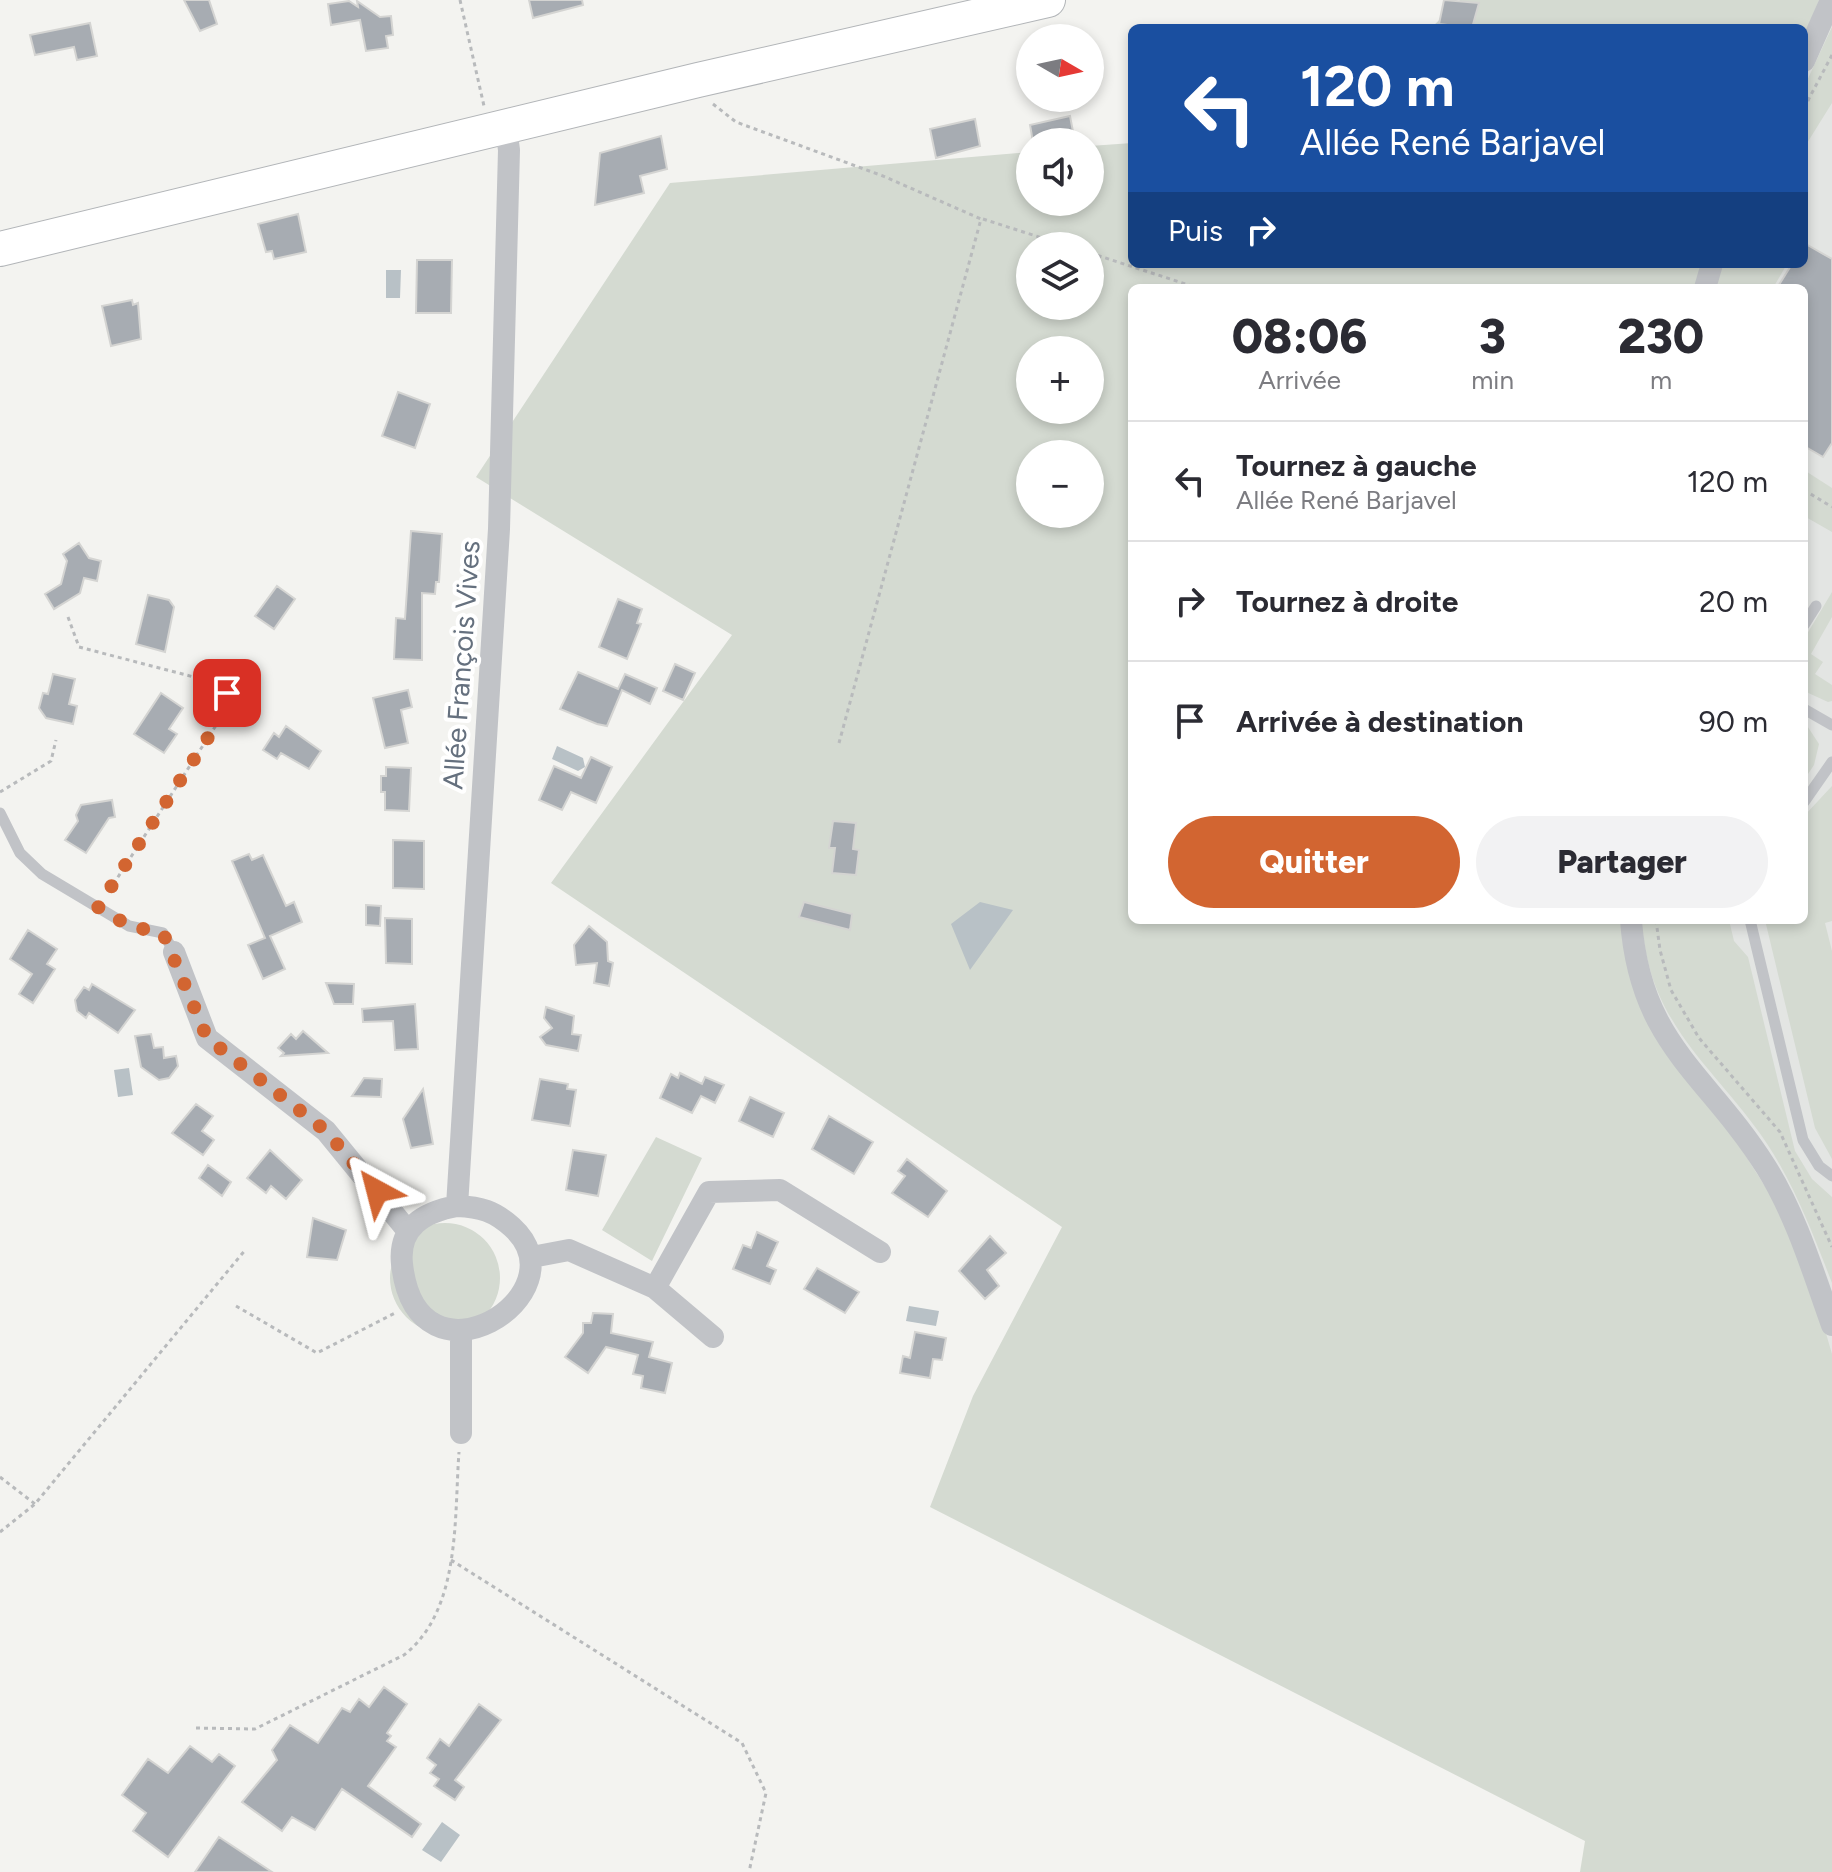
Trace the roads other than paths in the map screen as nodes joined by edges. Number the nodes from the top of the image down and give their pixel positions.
1 (1048, 0) edge
2 (1831, 0) edge
3 (1808, 52) edge
4 (498, 130) junction
5 (0, 249) edge
6 (1816, 606) dead end
7 (1808, 619) edge
8 (1808, 711) edge
9 (1832, 725) edge
10 (1832, 762) edge
11 (1808, 796) edge
12 (0, 813) edge
13 (1631, 924) edge
14 (1751, 924) edge
15 (174, 952) joint
16 (1832, 1176) edge
17 (457, 1206) junction
18 (407, 1230) junction
19 (880, 1252) dead end
20 (532, 1257) junction
21 (655, 1288) junction
22 (1832, 1325) edge
23 (461, 1332) junction
24 (713, 1337) dead end
25 (461, 1433) road end

1 - 4 main road
2 - 3 street
4 - 5 main road
4 - 17 street, Allée François Vives
6 - 7 lane
8 - 9 lane
10 - 11 lane
12 - 15 lane
13 - 22 street
14 - 16 lane
15 - 18 street
17 - 18 street
17 - 20 street
18 - 23 street
19 - 21 street
20 - 21 street
20 - 23 street
21 - 24 street
23 - 25 street

